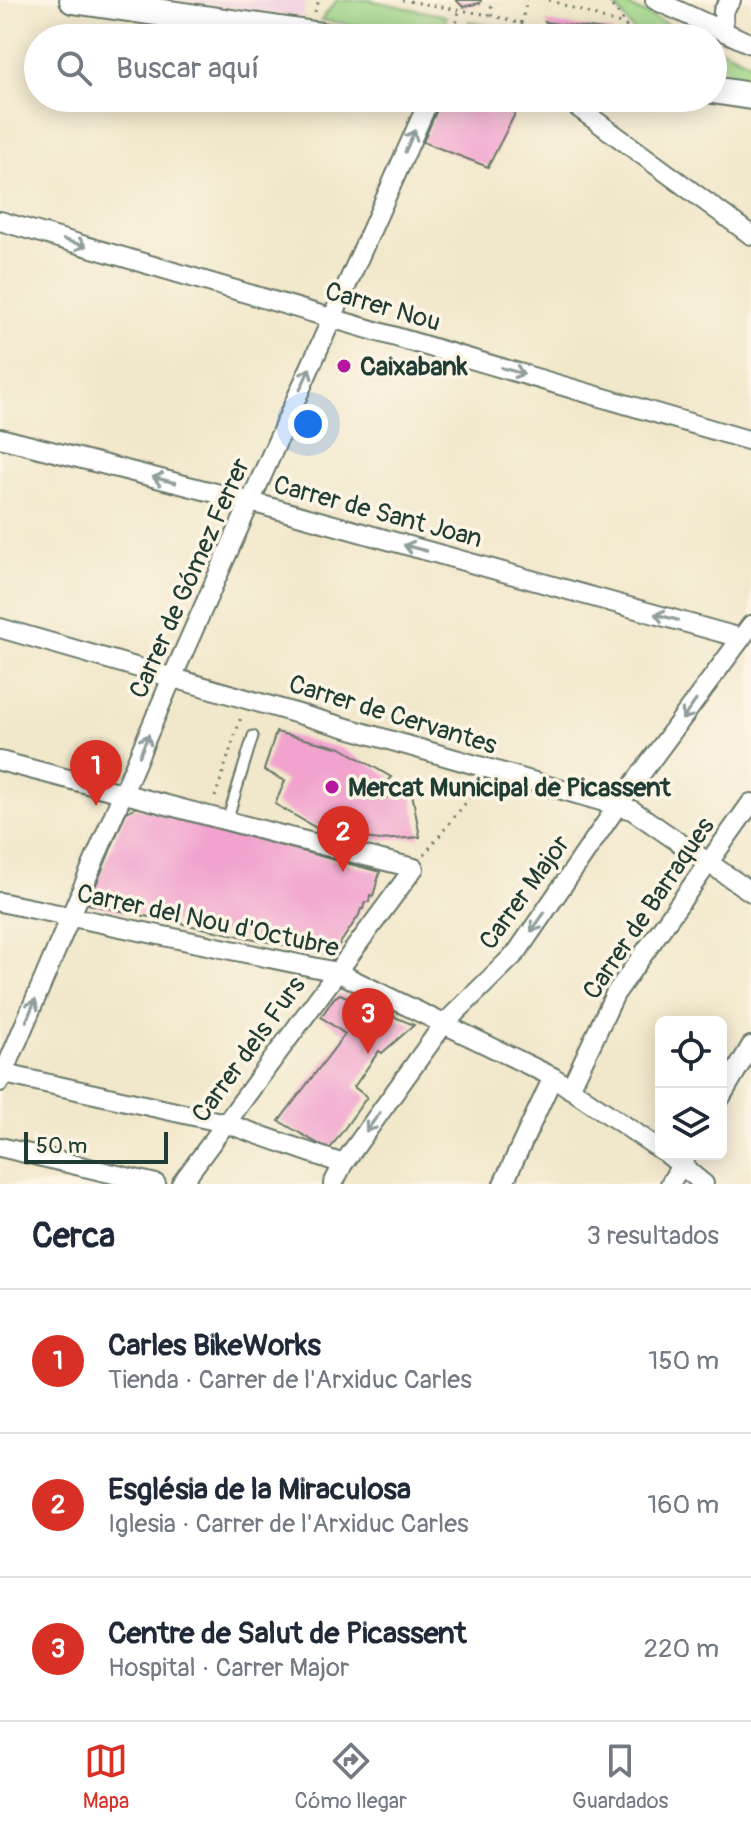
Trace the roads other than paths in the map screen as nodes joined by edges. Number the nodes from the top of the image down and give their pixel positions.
1 (73, 0) edge
2 (655, 0) edge
3 (127, 4) edge
4 (727, 5) edge
5 (692, 18) junction
6 (249, 24) edge
7 (707, 24) edge
8 (727, 32) edge
9 (751, 44) edge
10 (727, 92) edge
11 (751, 96) edge
12 (424, 112) edge
13 (584, 112) edge
14 (0, 221) edge
15 (751, 235) edge
16 (332, 318) junction
17 (0, 438) edge
18 (751, 441) edge
19 (251, 502) junction
20 (0, 628) edge
21 (746, 631) edge
22 (172, 678) junction
23 (253, 736) dead end
24 (0, 761) edge
25 (124, 794) junction
26 (751, 803) edge
27 (618, 805) junction
28 (218, 819) junction
29 (709, 863) junction
30 (751, 892) edge
31 (0, 902) edge
32 (70, 917) junction
33 (337, 972) junction
34 (443, 1025) junction
35 (751, 1046) edge
36 (1, 1076) edge
37 (553, 1077) junction
38 (726, 1088) edge
39 (570, 1089) junction
40 (225, 1123) junction
41 (655, 1146) edge
42 (0, 1147) edge
43 (678, 1160) edge
44 (682, 1160) edge
45 (343, 1164) junction
46 (156, 1184) edge
47 (181, 1184) edge
48 (333, 1184) edge
49 (503, 1184) edge
50 (670, 1184) edge
51 (704, 1184) edge

1 - 3 street
2 - 5 street
3 - 6 street
4 - 5 street
5 - 7 street
8 - 9 street
10 - 11 street
16 -> 12 street, Carrer de Gómez Ferrer
13 - 15 street
14 -> 16 street, Carrer Nou
16 -> 18 street, Carrer Nou
19 -> 16 street, Carrer de Gómez Ferrer
19 -> 17 street, Carrer de Sant Joan
21 -> 19 street, Carrer de Sant Joan
19 - 22 street, Carrer de Gómez Ferrer
20 - 22 street, Carrer de Cervantes
21 -> 27 street, Carrer Major
25 -> 22 street, Carrer de Gómez Ferrer
22 - 27 street, Carrer de Cervantes
23 - 28 lane
24 - 25 street
25 - 28 street
25 - 32 street, Carrer de Gómez Ferrer
26 - 29 street, Carrer de Barraques
27 - 29 street, Carrer de Cervantes
27 -> 34 street, Carrer Major
28 - 33 street, Carrer dels Furs
29 - 30 street, Carrer de Cervantes
29 - 39 street, Carrer de Barraques
31 - 32 street, Carrer del Nou d'Octubre
32 - 33 street, Carrer del Nou d'Octubre
36 -> 32 street, Carrer de Gómez Ferrer
33 - 34 street, Carrer del Nou d'Octubre
33 - 40 street, Carrer dels Furs
34 - 37 street, Carrer del Nou d'Octubre
34 -> 45 street, Carrer Major
35 - 38 street
36 - 40 street
37 - 39 street, Carrer del Nou d'Octubre
37 - 49 street
39 - 41 street, Carrer del Nou d'Octubre
40 - 45 street
40 - 47 street, Carrer dels Furs
42 - 46 street
43 - 50 street
44 - 51 street
45 - 48 street, Carrer Major

